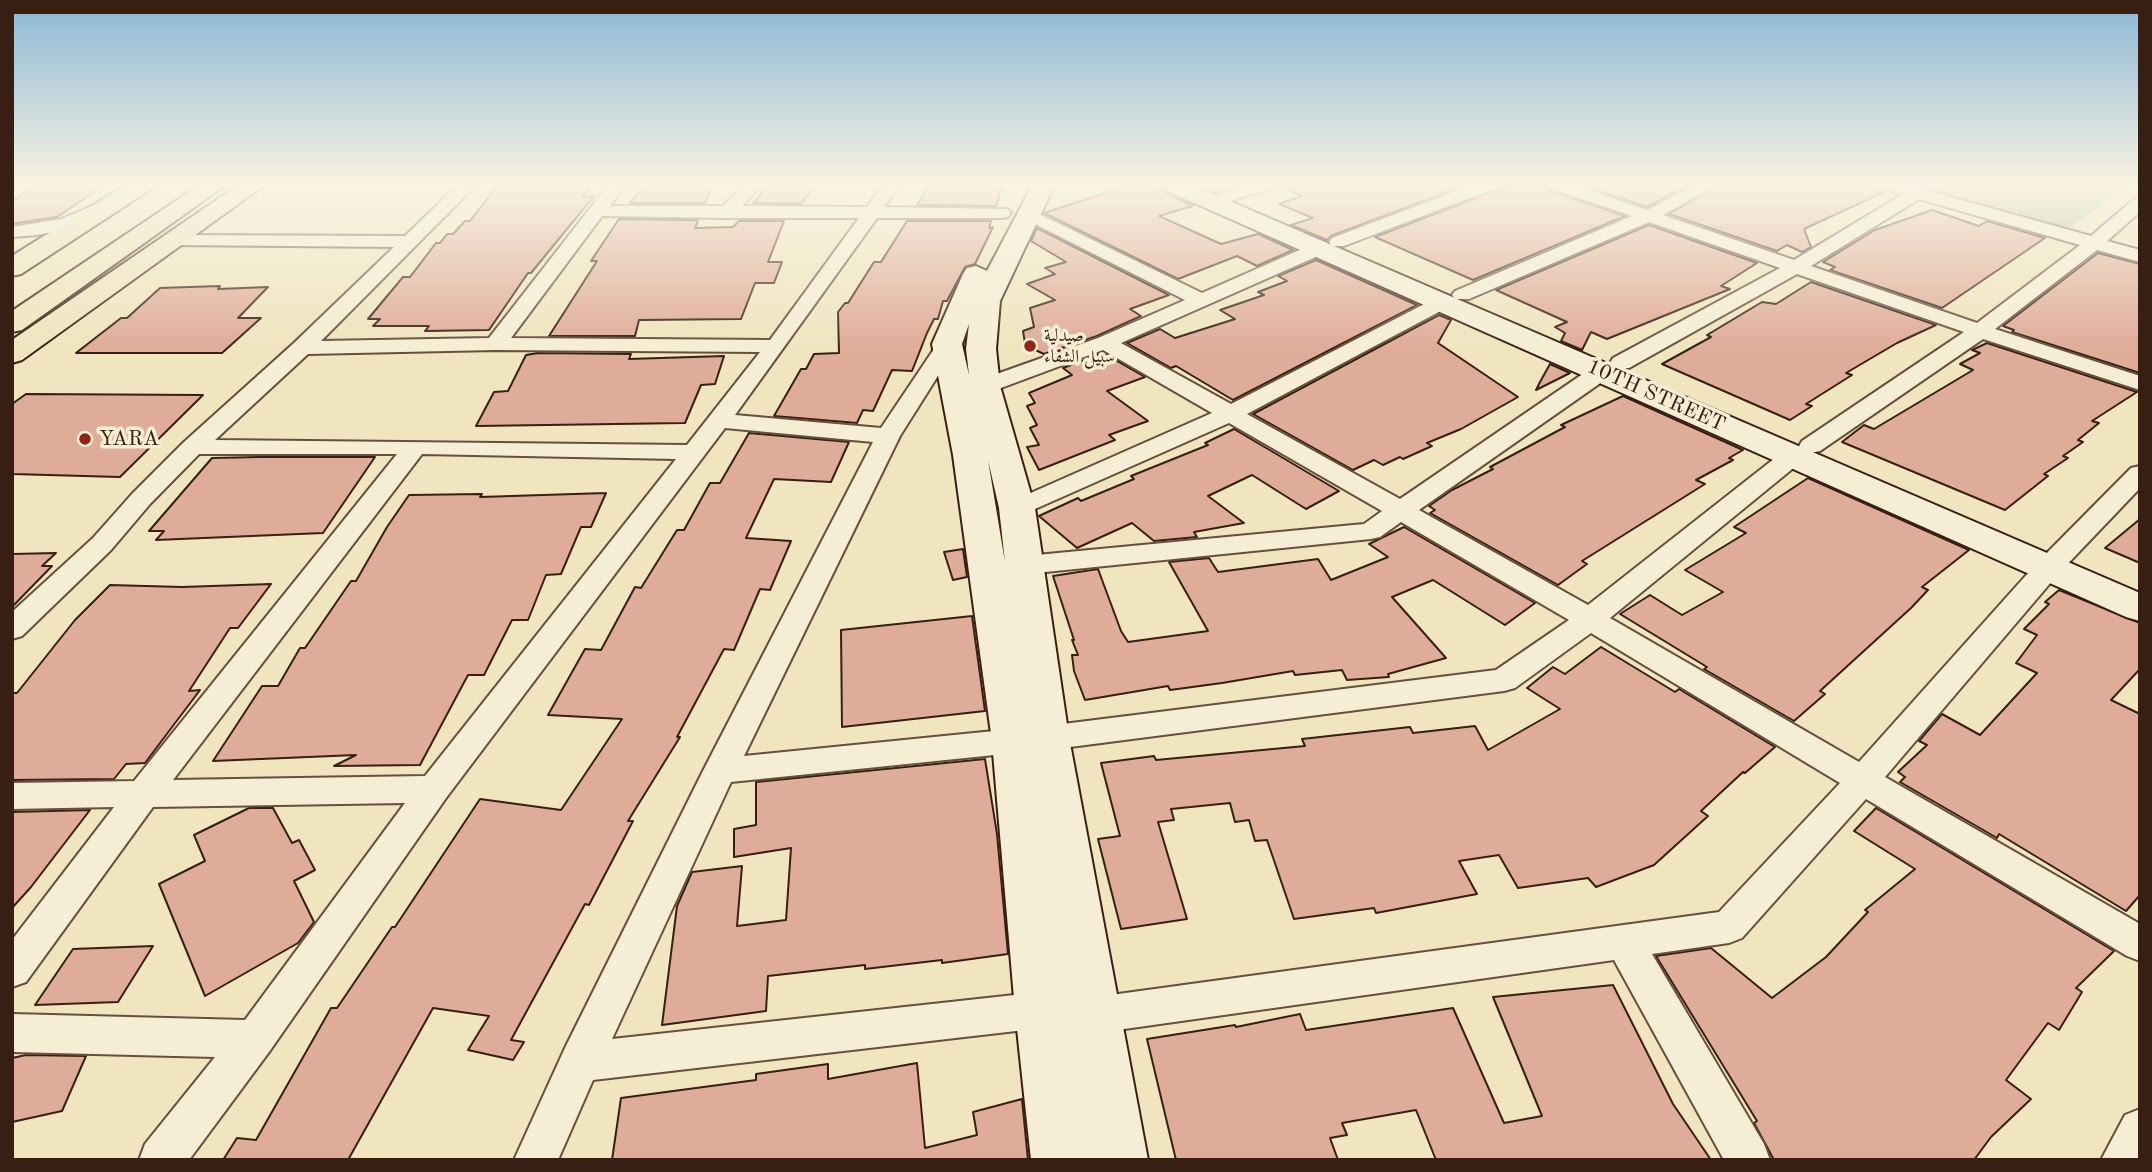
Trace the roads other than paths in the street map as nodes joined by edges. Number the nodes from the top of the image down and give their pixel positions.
1 (57, 239) edge
2 (97, 239) edge
3 (136, 239) edge
4 (411, 239) edge
5 (577, 239) edge
6 (852, 239) edge
7 (1003, 239) edge
8 (1009, 239) edge
9 (1094, 239) edge
10 (1313, 239) edge
11 (1316, 239) edge
12 (1346, 239) edge
13 (1595, 239) edge
14 (1713, 239) edge
15 (1843, 239) edge
16 (2079, 239) edge
17 (2099, 239) edge
18 (172, 240) joint
19 (408, 242) junction
20 (2094, 243) junction
21 (1329, 245) junction
22 (2140, 256) edge
23 (1798, 266) junction
24 (12, 268) edge
25 (12, 295) edge
26 (1452, 299) junction
27 (1201, 300) junction
28 (12, 324) edge
29 (1980, 331) junction
30 (1105, 341) junction
31 (495, 344) junction
32 (947, 344) junction
33 (776, 346) junction
34 (302, 348) junction
35 (12, 354) edge
36 (1611, 367) junction
37 (2140, 383) edge
38 (985, 386) junction
39 (1231, 413) junction
40 (718, 420) junction
41 (888, 436) junction
42 (194, 447) junction
43 (415, 447) junction
44 (1802, 451) junction
45 (695, 452) junction
46 (2140, 473) edge
47 (1017, 508) junction
48 (1403, 510) junction
49 (2055, 561) junction
50 (1026, 565) junction
51 (2140, 587) edge
52 (2140, 608) edge
53 (1590, 619) junction
54 (12, 629) edge
55 (1031, 740) junction
56 (720, 771) junction
57 (1862, 781) junction
58 (434, 789) junction
59 (144, 793) junction
60 (12, 796) edge
61 (1624, 941) junction
62 (2140, 944) edge
63 (12, 970) edge
64 (1042, 1010) junction
65 (1096, 1016) junction
66 (12, 1033) edge
67 (255, 1039) junction
68 (580, 1062) junction
69 (2140, 1130) edge
70 (161, 1160) edge
71 (536, 1160) edge
72 (1061, 1160) edge
73 (1118, 1160) edge
74 (1748, 1160) edge
75 (2123, 1160) edge

1 - 24 main road
2 - 25 main road
3 - 28 main road
4 - 19 street
5 - 31 street
6 - 33 street
7 - 32 main road
8 - 38 main road
9 - 27 street
10 - 21 main road, 10TH STREET
11 - 21 main road, 10TH STREET
12 - 21 street
13 - 26 street
14 - 23 street
15 - 23 street
16 - 20 street
17 - 20 street
18 - 19 street
18 - 35 main road
19 - 34 street
20 - 22 street
20 - 29 street
21 - 26 main road, 10TH STREET
21 - 27 street
23 - 29 street
23 - 36 street
26 - 36 main road, 10TH STREET
26 - 39 street
27 - 30 street
29 - 37 street
29 - 44 street
30 - 38 street
30 - 39 street
31 - 33 street
31 - 34 street
32 - 41 street
32 - 55 main road
33 - 40 street
34 - 42 street
36 - 44 main road, 10TH STREET
36 - 48 street
38 - 47 main road
39 - 47 street
39 - 48 street
40 - 41 street
40 - 45 street
41 - 56 street
42 - 43 street
42 - 54 street
43 - 45 street
43 - 59 street
44 - 49 main road, 10TH STREET
44 - 53 street
45 - 58 street
46 - 49 street
47 - 50 main road
48 - 50 street
48 - 53 street
49 - 51 main road, 10TH STREET
49 - 52 main road, 10TH STREET
49 - 57 street
50 - 55 main road
53 - 55 street
53 - 57 street
55 - 56 street
55 - 64 main road
55 - 65 main road
56 - 68 street
57 - 61 street
57 - 62 street
58 - 59 street
58 - 67 street
59 - 60 street
59 - 63 street
61 - 65 street
61 - 74 street
64 - 68 street
64 - 72 main road
65 - 73 main road
66 - 67 street
67 - 70 street
68 - 71 street
69 - 75 street

